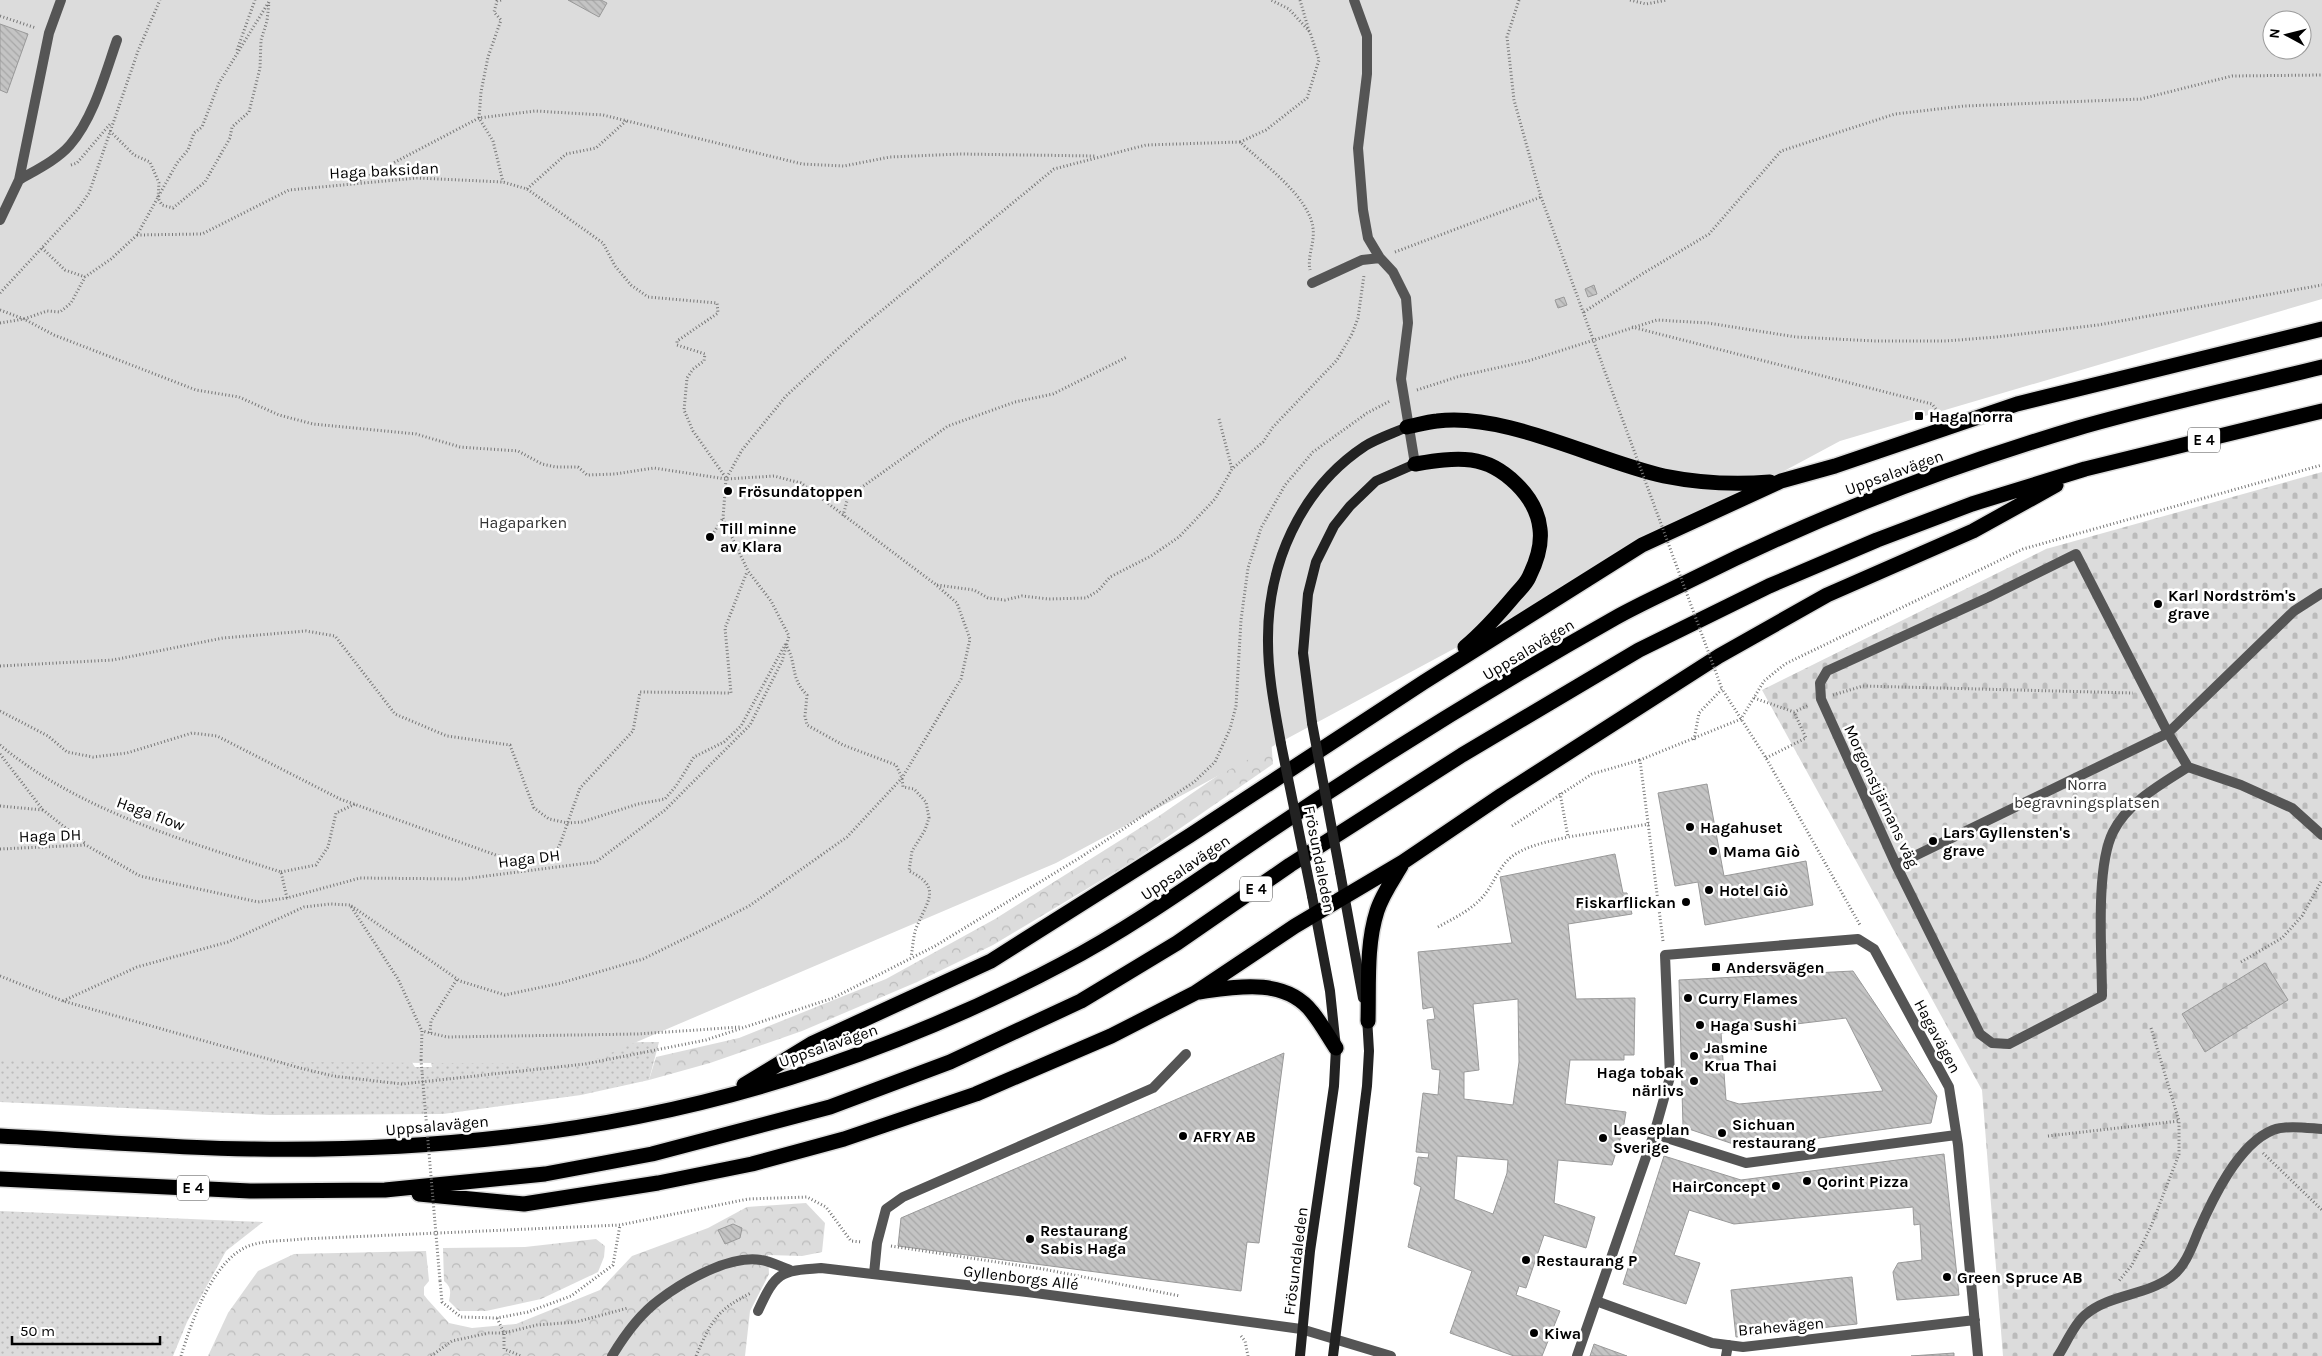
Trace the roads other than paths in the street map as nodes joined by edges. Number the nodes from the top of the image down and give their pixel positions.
1 (61, 0) edge
2 (1354, 0) edge
3 (117, 40) dead end
4 (19, 180) junction
5 (0, 220) edge
6 (1380, 258) junction
7 (1312, 284) road end
8 (2322, 329) edge
9 (2322, 367) edge
10 (2322, 411) edge
11 (1407, 427) junction
12 (1415, 464) junction
13 (2085, 469) junction
14 (1781, 481) junction
15 (2322, 593) edge
16 (1424, 682) junction
17 (2168, 733) junction
18 (2188, 767) junction
19 (2322, 835) edge
20 (1403, 862) junction
21 (1896, 865) junction
22 (1344, 898) junction
23 (1316, 914) junction
24 (1194, 993) junction
25 (1368, 1021) junction
26 (1336, 1048) junction
27 (1186, 1054) dead end
28 (726, 1096) junction
29 (2322, 1129) edge
30 (1654, 1134) junction
31 (1956, 1135) junction
32 (0, 1136) edge
33 (0, 1179) edge
34 (385, 1190) junction
35 (790, 1270) junction
36 (874, 1274) junction
37 (1596, 1301) junction
38 (758, 1311) dead end
39 (1975, 1320) junction
40 (1301, 1329) junction
41 (1335, 1339) junction
42 (1728, 1345) junction
43 (612, 1356) edge
44 (1300, 1356) edge
45 (1333, 1356) edge
46 (1391, 1356) edge
47 (1577, 1356) edge
48 (1726, 1356) edge
49 (1978, 1356) edge
50 (2058, 1356) edge

1 - 4 street
2 - 6 street
3 - 4 street
4 - 5 street
6 - 7 street
6 - 11 street
8 - 14 highway
9 - 28 highway, Uppsalavägen / E 4
10 - 13 highway, E 4
11 - 12 street
11 - 14 highway
11 - 23 main road, Frösundaleden, bridge
12 - 16 highway
12 - 22 main road, Frösundaleden, bridge
13 - 20 highway
13 - 34 highway, E 4
14 - 16 highway
15 - 17 street
16 - 28 highway
17 - 18 street
17 - 21 street
17 - 21 street, Morgonstjärnans väg
18 - 19 street
18 - 21 street, Morgonstjärnans väg
20 - 22 highway
20 - 25 highway
22 - 23 highway
22 - 25 main road, Frösundaleden
23 - 24 highway
23 - 26 main road, Frösundaleden
24 - 26 highway
24 - 34 highway
25 - 41 main road, Frösundaleden
26 - 40 main road, Frösundaleden
27 - 36 street
28 - 32 highway, Uppsalavägen / E 4
29 - 50 street
30 - 31 street
30 - 31 street, Hagavägen
30 - 37 street
31 - 39 street, Hagavägen
33 - 34 highway, E 4
35 - 36 street, Gyllenborgs Allé
35 - 38 street
35 - 43 street
36 - 40 street, Gyllenborgs Allé
37 - 42 street, Brahevägen
37 - 47 street
39 - 42 street, Brahevägen
39 - 49 street, Hagavägen
40 - 41 street, Gyllenborgs Allé
40 - 44 main road, Frösundaleden
41 - 45 main road, Frösundaleden
41 - 46 street, Gyllenborgs Allé
42 - 48 street

